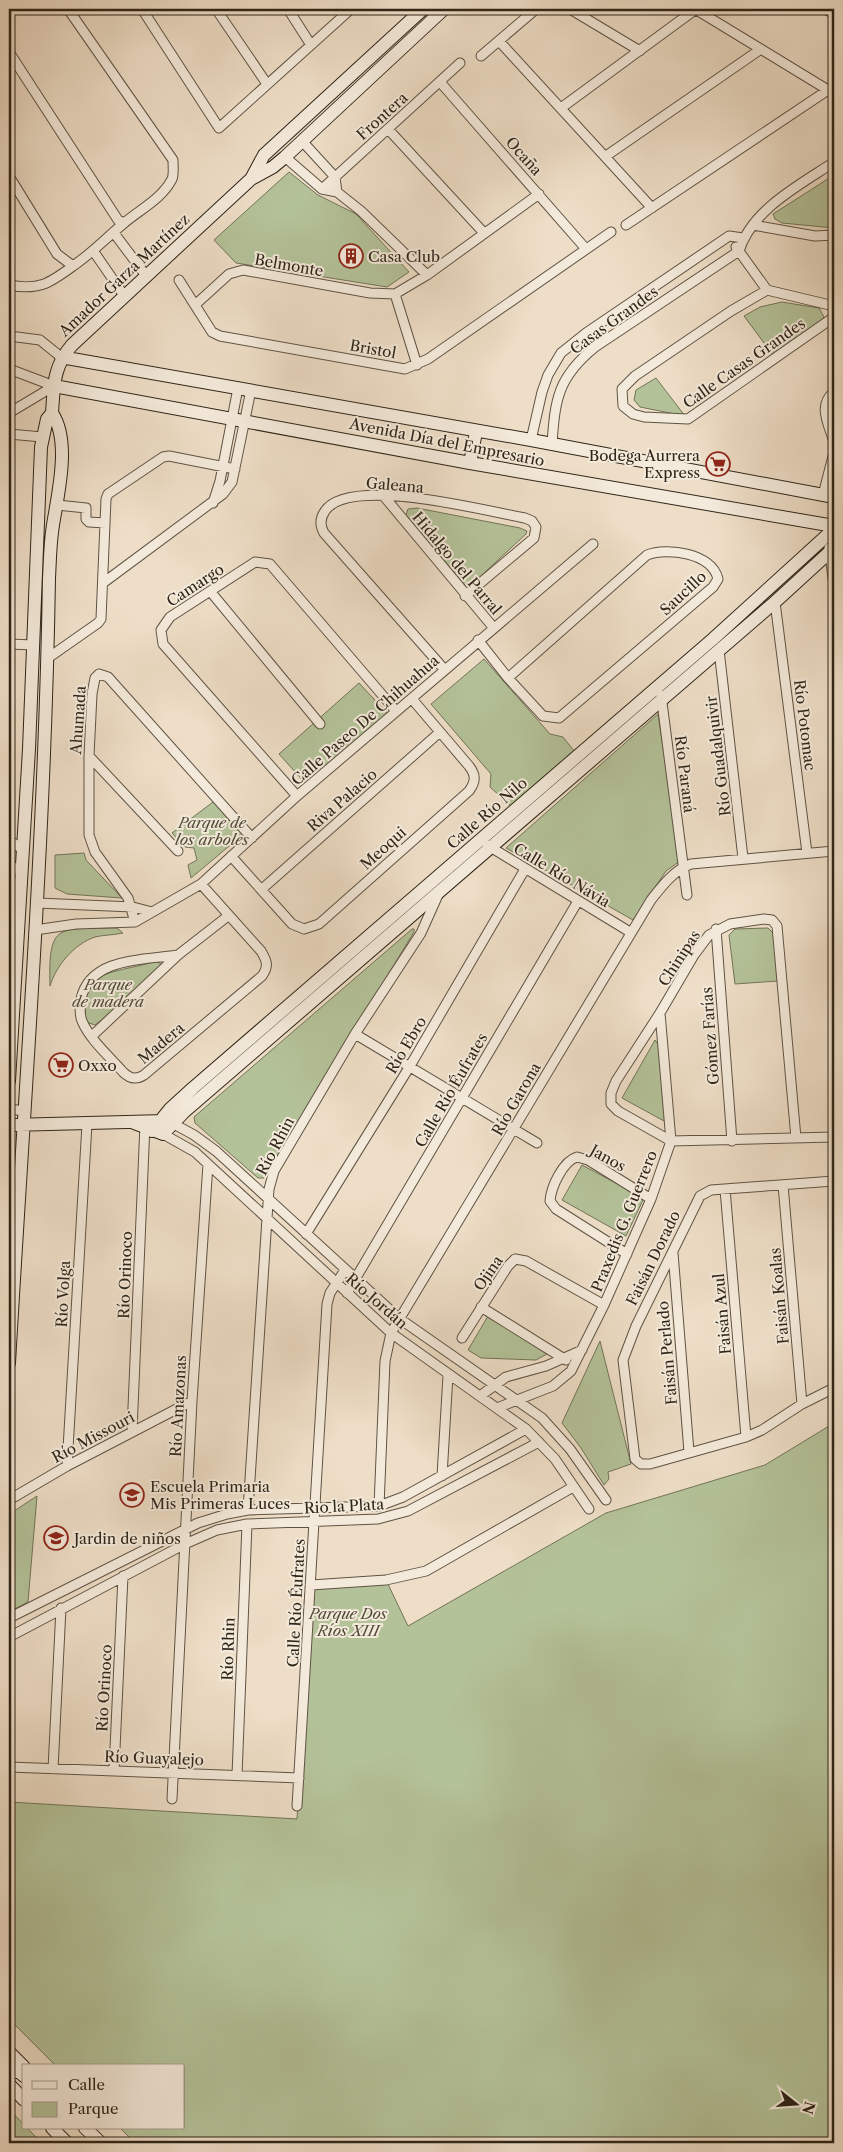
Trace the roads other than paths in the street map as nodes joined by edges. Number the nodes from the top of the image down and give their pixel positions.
1 (68, 9) edge
2 (142, 9) edge
3 (216, 9) edge
4 (288, 9) edge
5 (351, 9) edge
6 (423, 9) edge
7 (444, 9) edge
8 (536, 9) edge
9 (570, 9) edge
10 (696, 9) edge
11 (825, 9) edge
12 (834, 14) edge
13 (499, 41) junction
14 (311, 45) junction
15 (761, 49) junction
16 (640, 51) junction
17 (9, 52) edge
18 (481, 56) dead end
19 (460, 63) dead end
20 (440, 82) junction
21 (267, 84) junction
22 (831, 88) edge
23 (561, 108) junction
24 (388, 129) junction
25 (302, 142) junction
26 (606, 156) junction
27 (285, 157) junction
28 (834, 162) edge
29 (9, 176) edge
30 (335, 177) junction
31 (251, 179) junction
32 (322, 189) junction
33 (337, 192) junction
34 (539, 194) junction
35 (652, 208) junction
36 (124, 223) junction
37 (626, 225) dead end
38 (753, 225) junction
39 (611, 232) dead end
40 (114, 233) junction
41 (484, 234) junction
42 (834, 235) edge
43 (729, 236) junction
44 (743, 238) junction
45 (586, 249) junction
46 (739, 251) junction
47 (94, 252) junction
48 (73, 266) junction
49 (427, 274) junction
50 (147, 277) junction
51 (179, 280) dead end
52 (9, 285) edge
53 (766, 290) junction
54 (395, 294) junction
55 (125, 297) junction
56 (195, 305) junction
57 (834, 306) edge
58 (834, 317) edge
59 (586, 333) junction
60 (9, 336) edge
61 (595, 347) junction
62 (61, 357) junction
63 (417, 365) junction
64 (9, 369) edge
65 (54, 386) junction
66 (238, 388) junction
67 (251, 390) junction
68 (834, 392) edge
69 (9, 413) edge
70 (52, 413) junction
71 (232, 419) junction
72 (246, 421) junction
73 (476, 432) junction
74 (9, 434) edge
75 (42, 437) junction
76 (531, 440) junction
77 (834, 442) edge
78 (552, 444) junction
79 (834, 452) edge
80 (470, 463) junction
81 (222, 466) junction
82 (235, 469) junction
83 (382, 494) junction
84 (829, 496) edge
85 (213, 504) junction
86 (57, 505) junction
87 (105, 523) junction
88 (832, 539) edge
89 (593, 544) dead end
90 (103, 583) junction
91 (834, 585) edge
92 (210, 592) junction
93 (465, 596) junction
94 (776, 602) junction
95 (493, 627) junction
96 (478, 640) junction
97 (9, 644) edge
98 (33, 645) junction
99 (719, 650) junction
100 (48, 658) junction
101 (444, 669) junction
102 (508, 678) junction
103 (660, 685) junction
104 (412, 699) junction
105 (662, 700) junction
106 (396, 711) junction
107 (320, 724) dead end
108 (440, 732) junction
109 (28, 749) junction
110 (44, 749) junction
111 (89, 756) junction
112 (297, 796) junction
113 (252, 838) junction
114 (9, 840) edge
115 (485, 844) junction
116 (22, 849) junction
117 (178, 851) dead end
118 (834, 851) edge
119 (807, 853) junction
120 (231, 856) junction
121 (743, 858) junction
122 (9, 864) edge
123 (683, 867) junction
124 (525, 869) junction
125 (22, 873) junction
126 (201, 884) junction
127 (262, 889) junction
128 (439, 891) junction
129 (687, 895) dead end
130 (578, 901) junction
131 (36, 903) junction
132 (133, 907) junction
133 (152, 912) junction
134 (228, 916) junction
135 (135, 922) junction
136 (716, 929) junction
137 (35, 930) junction
138 (630, 932) junction
139 (178, 955) junction
140 (660, 1014) junction
141 (355, 1034) junction
142 (92, 1036) junction
143 (410, 1066) junction
144 (9, 1081) edge
145 (463, 1098) junction
146 (9, 1109) edge
147 (24, 1111) junction
148 (14, 1121) edge
149 (166, 1121) junction
150 (87, 1124) junction
151 (148, 1127) junction
152 (515, 1129) junction
153 (834, 1137) edge
154 (796, 1138) junction
155 (671, 1141) junction
156 (732, 1141) junction
157 (537, 1143) dead end
158 (208, 1164) junction
159 (834, 1181) edge
160 (783, 1185) junction
161 (726, 1189) junction
162 (268, 1198) junction
163 (651, 1199) junction
164 (266, 1218) junction
165 (306, 1234) junction
166 (673, 1251) junction
167 (627, 1254) junction
168 (345, 1270) junction
169 (356, 1279) junction
170 (336, 1284) junction
171 (347, 1293) junction
172 (604, 1305) junction
173 (482, 1307) junction
174 (400, 1319) junction
175 (391, 1333) junction
176 (462, 1338) dead end
177 (582, 1350) junction
178 (564, 1359) junction
179 (9, 1363) edge
180 (575, 1365) junction
181 (448, 1375) junction
182 (495, 1384) junction
183 (834, 1388) edge
184 (480, 1396) junction
185 (517, 1399) junction
186 (192, 1401) junction
187 (802, 1404) junction
188 (497, 1408) junction
189 (526, 1429) junction
190 (132, 1431) junction
191 (746, 1438) junction
192 (539, 1442) junction
193 (689, 1452) junction
194 (67, 1466) junction
195 (442, 1476) junction
196 (573, 1487) junction
197 (9, 1500) edge
198 (606, 1500) dead end
199 (379, 1506) junction
200 (314, 1509) junction
201 (589, 1509) dead end
202 (248, 1510) junction
203 (314, 1522) junction
204 (247, 1524) junction
205 (186, 1529) junction
206 (185, 1544) junction
207 (123, 1576) junction
208 (311, 1585) junction
209 (61, 1608) junction
210 (9, 1618) edge
211 (9, 1637) edge
212 (9, 1767) edge
213 (53, 1769) junction
214 (114, 1770) junction
215 (173, 1772) junction
216 (237, 1775) junction
217 (299, 1778) junction
218 (172, 1799) dead end
219 (297, 1806) dead end
220 (9, 2052) edge
221 (22, 2065) edge
222 (9, 2072) edge
223 (22, 2075) edge
224 (9, 2084) edge
225 (22, 2098) edge
226 (9, 2099) edge
227 (22, 2102) edge
228 (54, 2130) edge
229 (87, 2130) edge
230 (67, 2143) edge
231 (100, 2143) edge

1 - 36 street
2 - 21 street
3 - 21 street
4 - 14 street
5 - 14 street
6 - 31 street, Amador Garza Martínez
7 - 25 street, Amador Garza Martínez
8 - 13 street
9 - 16 street
10 - 15 street
10 - 16 street
11 - 12 street
13 - 18 street
13 - 23 street
14 - 21 street
15 - 22 street
15 - 26 street
16 - 23 street
17 - 36 street
19 - 20 street, Frontera
20 - 24 street, Frontera
20 - 34 street, Ocaña
22 - 35 street
23 - 26 street
24 - 30 street, Frontera
24 - 41 street
25 - 27 street, Amador Garza Martínez
25 - 30 street
26 - 35 street
27 - 31 street, Amador Garza Martínez
27 - 32 street
28 - 38 street
29 - 48 street
30 - 32 street, Frontera
30 - 33 street
31 - 50 street, Amador Garza Martínez
32 - 33 street
33 - 49 street
34 - 41 street
34 - 45 street, Ocaña
35 - 37 street
36 - 40 street
38 - 42 street
38 - 44 street
39 - 45 street
40 - 47 street
40 - 50 street
41 - 49 street
43 - 44 street
43 - 46 street
43 - 59 street
44 - 46 street
45 - 63 street
46 - 53 street
46 - 61 street, Casas Grandes
47 - 48 street
47 - 55 street
48 - 52 street
49 - 54 street
50 - 55 street, Amador Garza Martínez
51 - 56 street, Bristol
53 - 57 street, Calle Casas Grandes
53 - 58 street, Calle Casas Grandes
54 - 56 street, Belmonte
54 - 63 street
55 - 62 street, Amador Garza Martínez
56 - 63 street, Bristol
59 - 61 street
59 - 76 street
60 - 62 street
61 - 78 street, Casas Grandes
62 - 65 street, Amador Garza Martínez
62 - 66 street, Avenida Día del Empresario
64 - 65 street
65 - 69 street
65 - 70 street, Amador Garza Martínez
65 - 71 street, Avenida Día del Empresario
66 - 67 street, Avenida Día del Empresario
66 - 71 street
67 - 72 street
67 - 73 street, Avenida Día del Empresario
68 - 77 street
70 - 75 street
70 - 86 street
71 - 72 street, Avenida Día del Empresario
71 - 81 street
72 - 80 street, Avenida Día del Empresario
72 - 82 street
73 - 76 street, Avenida Día del Empresario
73 - 80 street
74 - 75 street
75 - 98 street
76 - 78 street, Avenida Día del Empresario
78 - 84 street, Avenida Día del Empresario
79 - 84 street
80 - 88 street, Avenida Día del Empresario
81 - 82 street
81 - 85 street
81 - 87 street
82 - 85 street
83 - 93 street, Hidalgo del Parral
83 - 93 street, Galeana
83 - 101 street, Galeana
85 - 90 street
86 - 87 street
86 - 100 street
87 - 90 street
88 - 91 street
88 - 94 street, Calle Río Nilo
88 - 103 street, Calle Río Nilo
89 - 95 street, Calle Paseo De Chihuahua
90 - 100 street
92 - 106 street, Camargo
92 - 107 street
92 - 112 street, Camargo
93 - 95 street, Hidalgo del Parral
94 - 99 street, Calle Río Nilo
94 - 119 street, Río Potomac
95 - 96 street, Calle Paseo De Chihuahua
96 - 101 street, Calle Paseo De Chihuahua
96 - 102 street, Saucillo
97 - 98 street
98 - 109 street
99 - 105 street, Calle Río Nilo
99 - 121 street, Río Guadalquivir
100 - 110 street
101 - 104 street, Calle Paseo De Chihuahua
102 - 102 street, Saucillo
103 - 105 street, Río Paraná
103 - 115 street, Calle Río Nilo
104 - 106 street, Calle Paseo De Chihuahua
104 - 108 street, Meoqui
105 - 115 street, Calle Río Nilo
105 - 123 street, Río Paraná
106 - 112 street, Calle Paseo De Chihuahua
108 - 127 street, Riva Palacio
108 - 127 street, Meoqui
109 - 110 street
109 - 116 street
110 - 131 street
111 - 113 street, Ahumada
111 - 117 street
111 - 132 street, Ahumada
112 - 113 street, Calle Paseo De Chihuahua
113 - 120 street, Calle Paseo De Chihuahua
114 - 116 street
115 - 124 street, Calle Río Návia
115 - 128 street, Calle Río Nilo
115 - 149 street, Calle Río Nilo
116 - 125 street
118 - 119 street
119 - 121 street
120 - 126 street, Calle Paseo De Chihuahua
120 - 127 street, Meoqui
121 - 123 street
122 - 125 street
123 - 129 street, Río Paraná
123 - 138 street, Río Garona
124 - 130 street, Calle Río Návia
124 - 143 street, Río Ebro
125 - 144 street
126 - 133 street, Calle Paseo De Chihuahua
126 - 134 street, Madera
128 - 141 street, Río Rhin
128 - 149 street, Calle Río Nilo
130 - 138 street, Calle Río Návia
130 - 145 street, Calle Río Éufrates
131 - 132 street
131 - 137 street
132 - 133 street
132 - 135 street, Ahumada
133 - 135 street, Calle Paseo De Chihuahua
134 - 139 street
134 - 142 street, Madera
135 - 137 street, Calle Paseo De Chihuahua
136 - 140 street, Chinipas
136 - 154 street, Chinipas
136 - 156 street, Gómez Farías
137 - 147 street
138 - 152 street, Río Garona
139 - 142 street
139 - 142 street
140 - 155 street
140 - 155 street, Chinipas
141 - 143 street
141 - 162 street, Río Rhin
143 - 145 street
143 - 165 street, Río Ebro
145 - 152 street
145 - 169 street, Calle Río Éufrates
146 - 147 street
147 - 148 street
148 - 150 street
148 - 179 street
149 - 151 street, Calle Río Nilo
149 - 162 street
150 - 151 street
150 - 194 street, Río Volga
151 - 158 street, Río Jordán
151 - 190 street, Río Orinoco
152 - 157 street
152 - 174 street, Río Garona
153 - 154 street, Praxedis G. Guerrero
154 - 156 street, Praxedis G. Guerrero
155 - 156 street, Praxedis G. Guerrero
155 - 163 street, Praxedis G. Guerrero
158 - 164 street, Río Jordán
158 - 186 street, Río Amazonas
159 - 160 street, Faisán Dorado
160 - 161 street, Faisán Dorado
160 - 187 street, Faisán Koalas
161 - 166 street, Faisán Dorado
161 - 191 street, Faisán Azul
162 - 164 street, Río Rhin
162 - 165 street
163 - 167 street, Praxedis G. Guerrero
163 - 167 street, Janos
164 - 170 street, Río Jordán
164 - 202 street, Río Rhin
165 - 168 street
166 - 193 street, Faisán Perlado
166 - 193 street, Faisán Dorado
167 - 172 street, Praxedis G. Guerrero
168 - 169 street
168 - 170 street, Calle Río Éufrates
169 - 171 street, Calle Río Éufrates
169 - 174 street
170 - 171 street, Río Jordán
170 - 200 street, Calle Río Éufrates
171 - 175 street, Río Jordán
172 - 173 street, Ojina
172 - 177 street, Praxedis G. Guerrero
173 - 176 street, Ojina
173 - 178 street
174 - 175 street, Río Garona
174 - 182 street
175 - 181 street, Río Jordán
175 - 199 street, Río Garona
177 - 178 street
177 - 180 street, Praxedis G. Guerrero
178 - 180 street
178 - 182 street
180 - 185 street, Praxedis G. Guerrero
181 - 184 street, Río Jordán
181 - 195 street
182 - 184 street
182 - 185 street
183 - 187 street
184 - 188 street, Río Jordán
185 - 188 street, Praxedis G. Guerrero
185 - 198 street
186 - 190 street, Río Missouri
186 - 205 street, Río Amazonas
187 - 191 street
188 - 189 street, Río Jordán
189 - 192 street, Río Jordán
189 - 195 street, Rio la Plata
190 - 194 street, Río Missouri
191 - 193 street
192 - 196 street, Río Jordán
192 - 203 street, Rio la Plata
194 - 197 street, Río Missouri
195 - 199 street, Rio la Plata
196 - 201 street, Río Jordán
196 - 208 street
199 - 200 street, Rio la Plata
200 - 202 street, Rio la Plata
200 - 203 street, Calle Río Éufrates
202 - 205 street, Rio la Plata
203 - 204 street, Rio la Plata
203 - 208 street, Calle Río Éufrates
204 - 206 street, Rio la Plata
204 - 216 street, Río Rhin
205 - 206 street, Río Amazonas
205 - 210 street, Rio la Plata
206 - 207 street, Rio la Plata
206 - 215 street, Río Amazonas
207 - 209 street, Rio la Plata
207 - 214 street, Río Orinoco
208 - 217 street, Calle Río Éufrates
209 - 211 street, Rio la Plata
209 - 213 street
212 - 213 street, Río Guayalejo
213 - 214 street, Río Guayalejo
214 - 215 street, Río Guayalejo
215 - 216 street, Río Guayalejo
215 - 218 street, Río Amazonas
216 - 217 street, Río Guayalejo
217 - 219 street, Calle Río Éufrates
220 - 221 street
222 - 223 street
224 - 225 street
226 - 227 street
228 - 230 street
229 - 231 street

